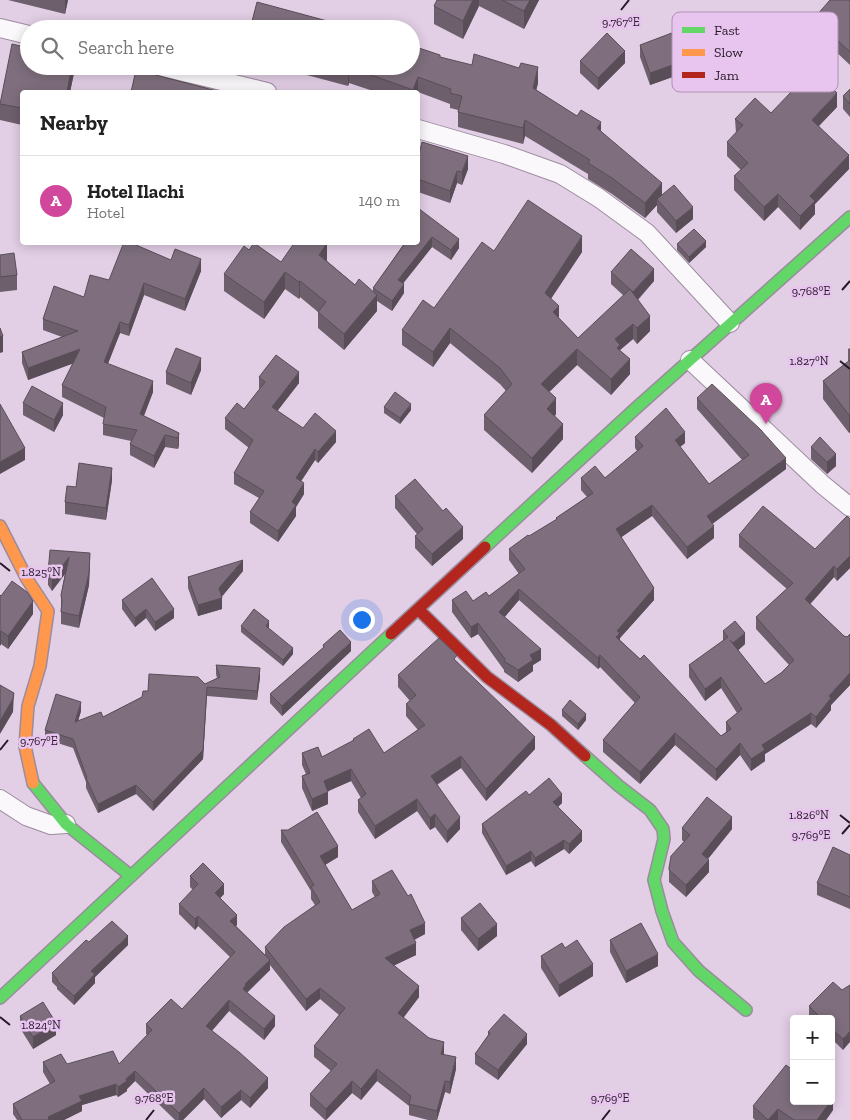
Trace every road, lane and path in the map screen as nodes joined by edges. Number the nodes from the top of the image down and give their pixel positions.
1 (0, 28) edge
2 (20, 33) edge
3 (196, 75) edge
4 (259, 90) edge
5 (420, 130) edge
6 (850, 217) edge
7 (730, 323) junction
8 (690, 360) junction
9 (850, 506) edge
10 (0, 526) edge
11 (419, 610) junction
12 (0, 799) edge
13 (66, 824) junction
14 (131, 876) junction
15 (0, 998) edge
16 (746, 1010) dead end

1 - 2 street
3 - 4 street
5 - 7 street
6 - 7 main road
7 - 8 main road
8 - 9 street
8 - 11 main road
10 - 13 main road
11 - 14 main road
11 - 16 main road
12 - 13 street
13 - 14 main road
14 - 15 main road

